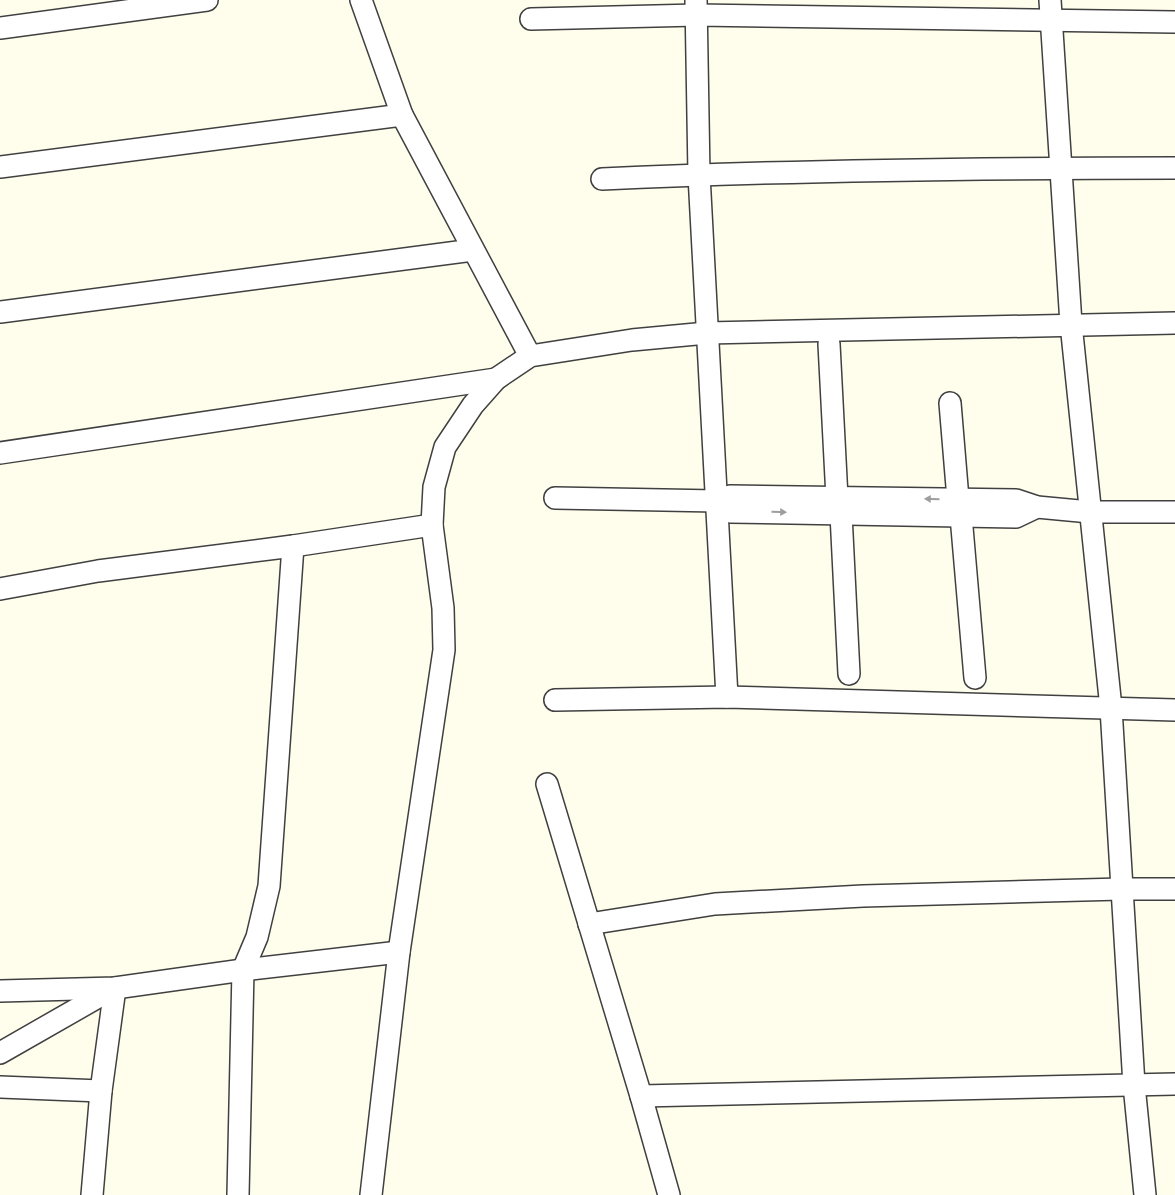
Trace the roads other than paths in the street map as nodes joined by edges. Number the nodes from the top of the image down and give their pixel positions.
1 (207, 0) edge
2 (361, 0) edge
3 (697, 8) edge
4 (1051, 10) edge
5 (531, 19) dead end
6 (1174, 22) edge
7 (0, 28) edge
8 (402, 115) junction
9 (0, 167) edge
10 (1062, 168) junction
11 (1175, 168) edge
12 (699, 175) junction
13 (602, 179) dead end
14 (473, 250) junction
15 (0, 312) edge
16 (1175, 323) edge
17 (1071, 324) junction
18 (707, 333) junction
19 (829, 344) dead end
20 (530, 356) junction
21 (496, 379) junction
22 (950, 403) dead end
23 (0, 453) edge
24 (555, 498) dead end
25 (717, 501) junction
26 (839, 506) junction
27 (960, 507) junction
28 (1090, 512) junction
29 (1175, 512) edge
30 (432, 525) junction
31 (293, 546) junction
32 (0, 589) edge
33 (849, 674) dead end
34 (975, 678) dead end
35 (727, 697) junction
36 (555, 700) dead end
37 (1111, 708) junction
38 (1175, 710) edge
39 (547, 784) dead end
40 (1122, 889) junction
41 (1175, 889) edge
42 (589, 924) junction
43 (400, 952) junction
44 (243, 970) junction
45 (115, 988) junction
46 (0, 992) edge
47 (0, 1053) edge
48 (1175, 1084) edge
49 (1134, 1085) junction
50 (0, 1087) edge
51 (101, 1091) junction
52 (641, 1096) junction
53 (92, 1195) edge
54 (238, 1195) edge
55 (371, 1195) edge
56 (669, 1195) edge
57 (1145, 1195) edge

1 - 7 street
2 - 8 street
3 - 4 street
3 - 5 street
3 - 12 street
4 - 6 street
4 - 10 street
8 - 9 street
8 - 14 street
10 - 11 street
10 - 12 street
10 - 17 street
12 - 13 street
12 - 18 street
14 - 15 street
14 - 20 street
16 - 17 street
17 - 18 street
17 - 28 street
18 - 20 street
18 - 25 street
19 - 26 street
20 - 21 street
21 - 23 street
21 - 30 street
22 - 27 street
24 - 25 street
25 - 26 street
25 - 35 street
26 - 27 street
26 - 33 street
27 - 28 street
27 - 34 street
28 - 29 street
28 - 37 street
30 - 31 street
30 - 43 street
31 - 32 street
31 - 44 street
35 - 36 street
35 - 37 street
37 - 38 street
37 - 40 street
39 - 42 street
40 - 41 street
40 - 42 street
40 - 49 street
42 - 52 street
43 - 44 street
43 - 55 street
44 - 45 street
44 - 54 street
45 - 46 street
45 - 47 street
45 - 51 street
48 - 49 street
49 - 52 street
49 - 57 street
50 - 51 street
51 - 53 street
52 - 56 street

